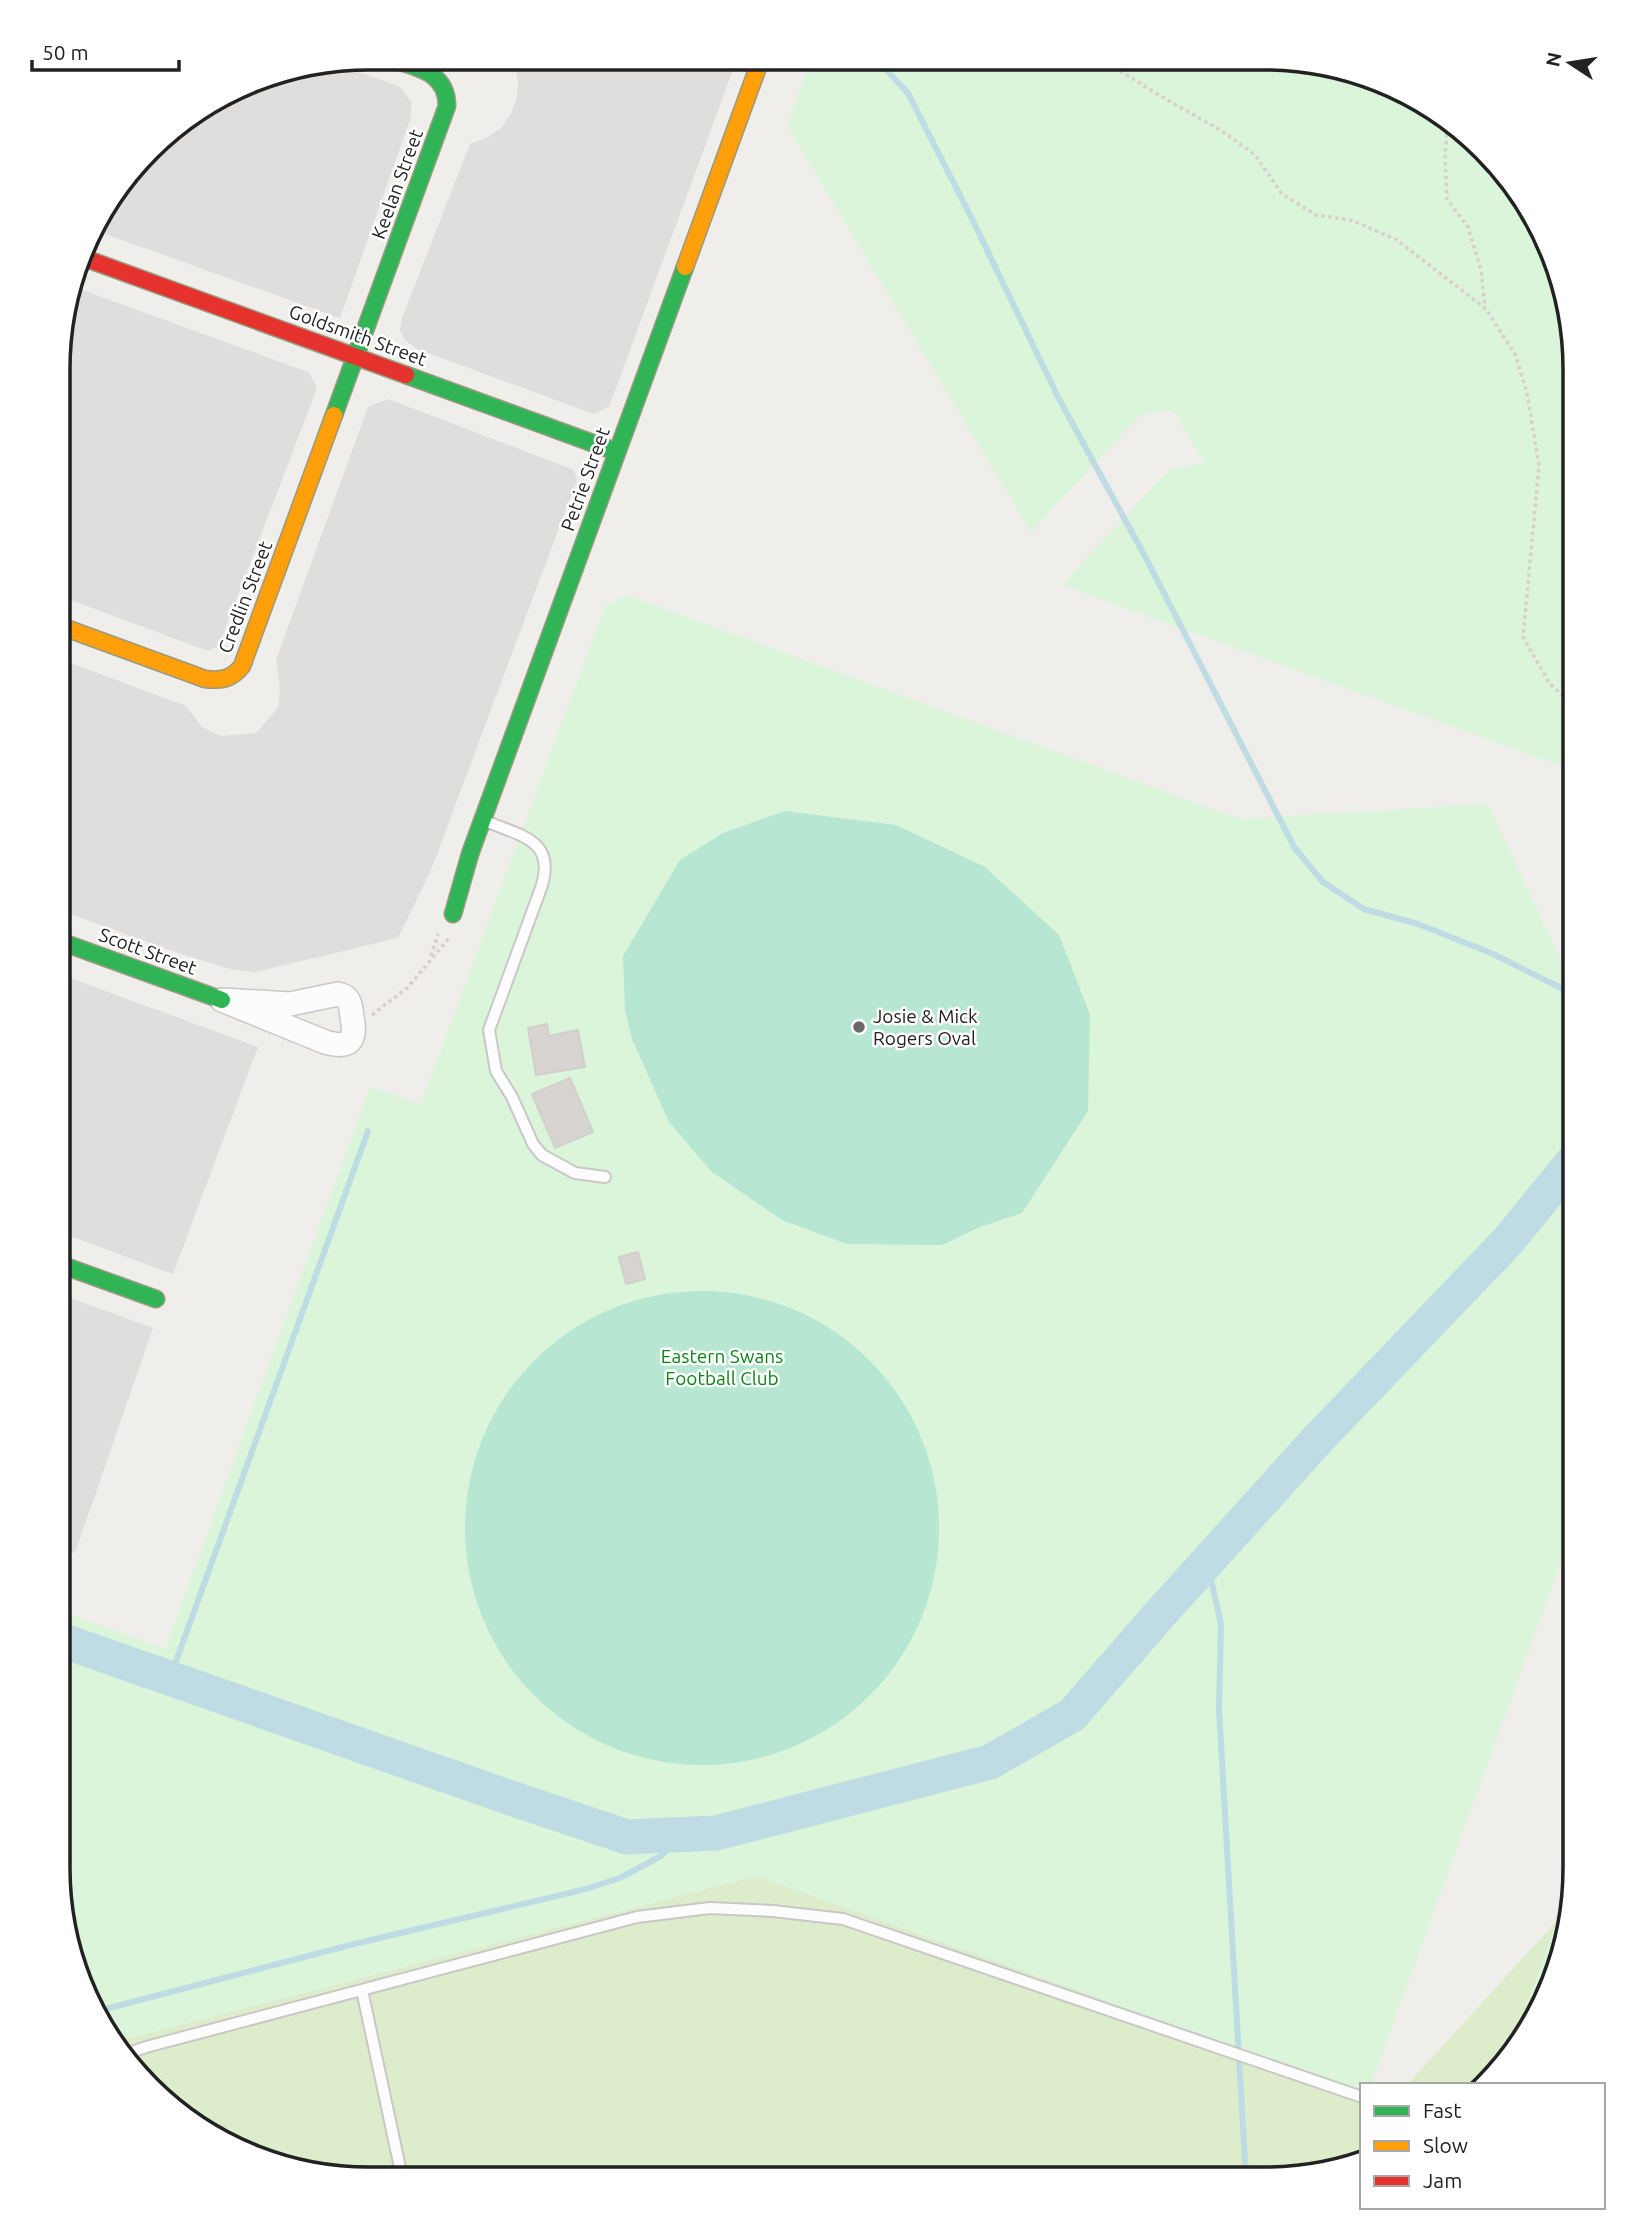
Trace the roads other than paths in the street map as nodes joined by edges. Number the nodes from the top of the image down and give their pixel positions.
1 (419, 70) edge
2 (757, 70) edge
3 (91, 260) edge
4 (356, 357) junction
5 (617, 452) junction
6 (70, 630) edge
7 (482, 820) junction
8 (453, 914) dead end
9 (70, 945) edge
10 (222, 1000) junction
11 (605, 1177) dead end
12 (70, 1268) edge
13 (156, 1299) dead end
14 (362, 1990) junction
15 (133, 2051) edge
16 (1360, 2097) edge
17 (400, 2167) edge

1 - 4 street, Keelan Street
2 - 5 street, Petrie Street
3 - 4 street, Goldsmith Street
4 - 5 street, Goldsmith Street
4 - 6 street, Credlin Street
5 - 7 street, Petrie Street
7 - 8 street, Petrie Street
7 - 11 lane
9 - 10 street, Scott Street
10 - 10 street
12 - 13 street
14 - 15 lane
14 - 16 lane
14 - 17 lane

